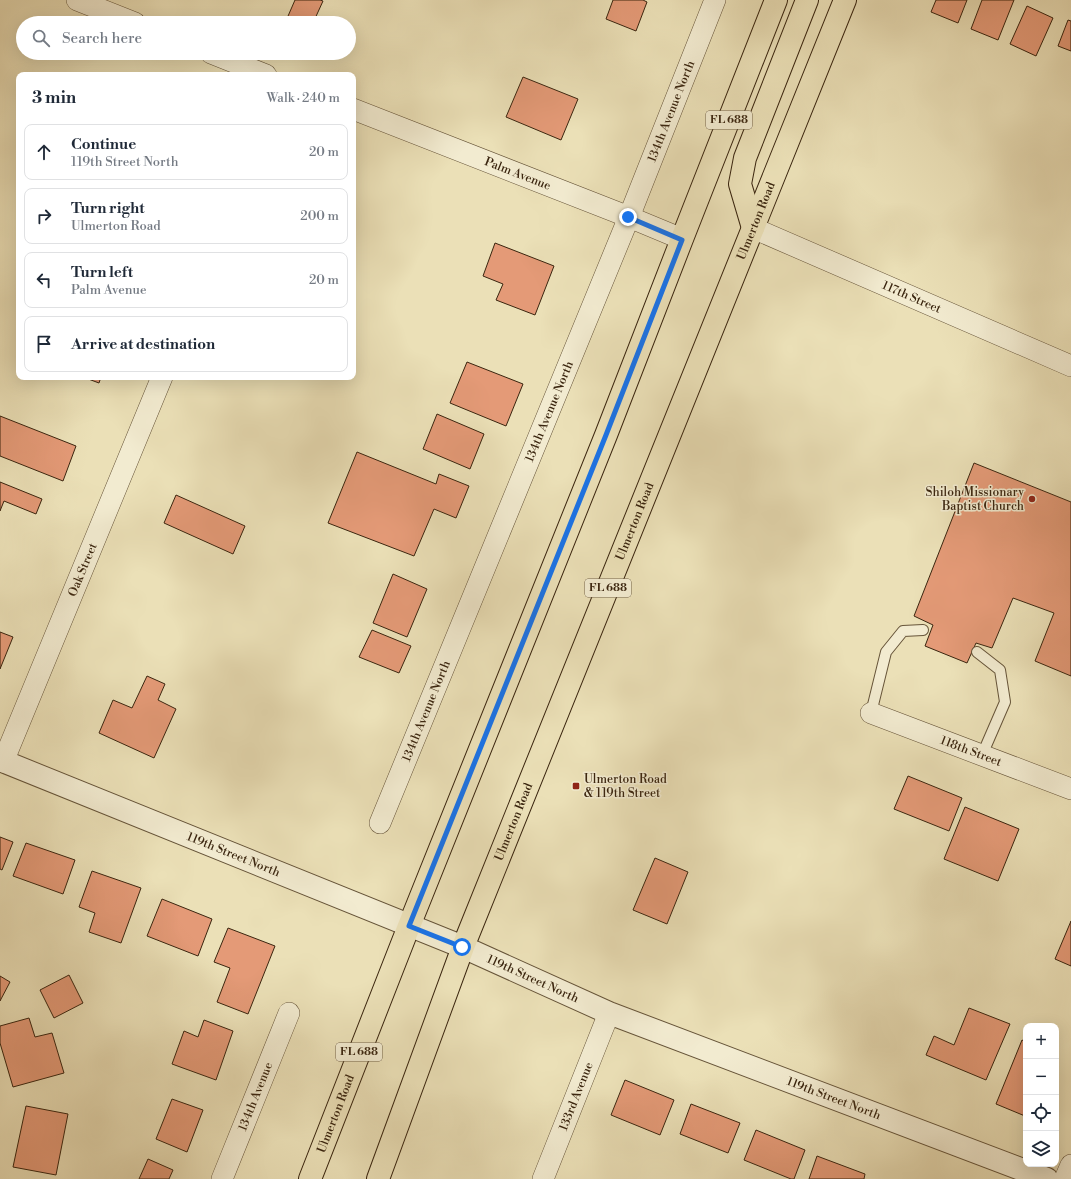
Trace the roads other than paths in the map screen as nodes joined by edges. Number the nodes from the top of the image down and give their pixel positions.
1 (77, 0) edge
2 (715, 0) edge
3 (776, 0) edge
4 (807, 0) edge
5 (845, 0) edge
6 (117, 16) edge
7 (228, 60) edge
8 (258, 72) edge
9 (356, 110) edge
10 (628, 217) junction
11 (753, 228) junction
12 (682, 240) junction
13 (1071, 366) edge
14 (161, 380) edge
15 (923, 630) dead end
16 (977, 652) dead end
17 (871, 713) joint
18 (982, 755) junction
19 (2, 761) edge
20 (1071, 789) edge
21 (380, 823) dead end
22 (409, 926) junction
23 (462, 947) junction
24 (290, 1013) dead end
25 (610, 1013) junction
26 (1071, 1165) edge
27 (222, 1179) edge
28 (310, 1179) edge
29 (378, 1179) edge
30 (544, 1179) edge
31 (1047, 1179) edge
32 (1065, 1179) edge

1 - 6 street
2 - 10 street, 134th Avenue North
3 - 12 main road, Ulmerton Road / FL 688
4 - 11 main road
5 - 11 main road, Ulmerton Road / FL 688
7 - 8 street
9 - 10 street, Palm Avenue
10 - 12 street, Palm Avenue
10 - 21 street, 134th Avenue North
11 - 13 street, 117th Street
11 - 23 main road, Ulmerton Road / FL 688
12 - 22 main road, Ulmerton Road / FL 688
14 - 19 street, Oak Street
15 - 17 lane
16 - 18 lane
17 - 18 street, 118th Street
18 - 20 street, 118th Street
19 - 22 street, 119th Street North
22 - 23 street, 119th Street North
22 - 28 main road, Ulmerton Road / FL 688
23 - 25 street, 119th Street North
23 - 29 main road, Ulmerton Road / FL 688
24 - 27 street, 134th Avenue
25 - 30 street, 133rd Avenue
25 - 31 street, 119th Street North
26 - 32 street

